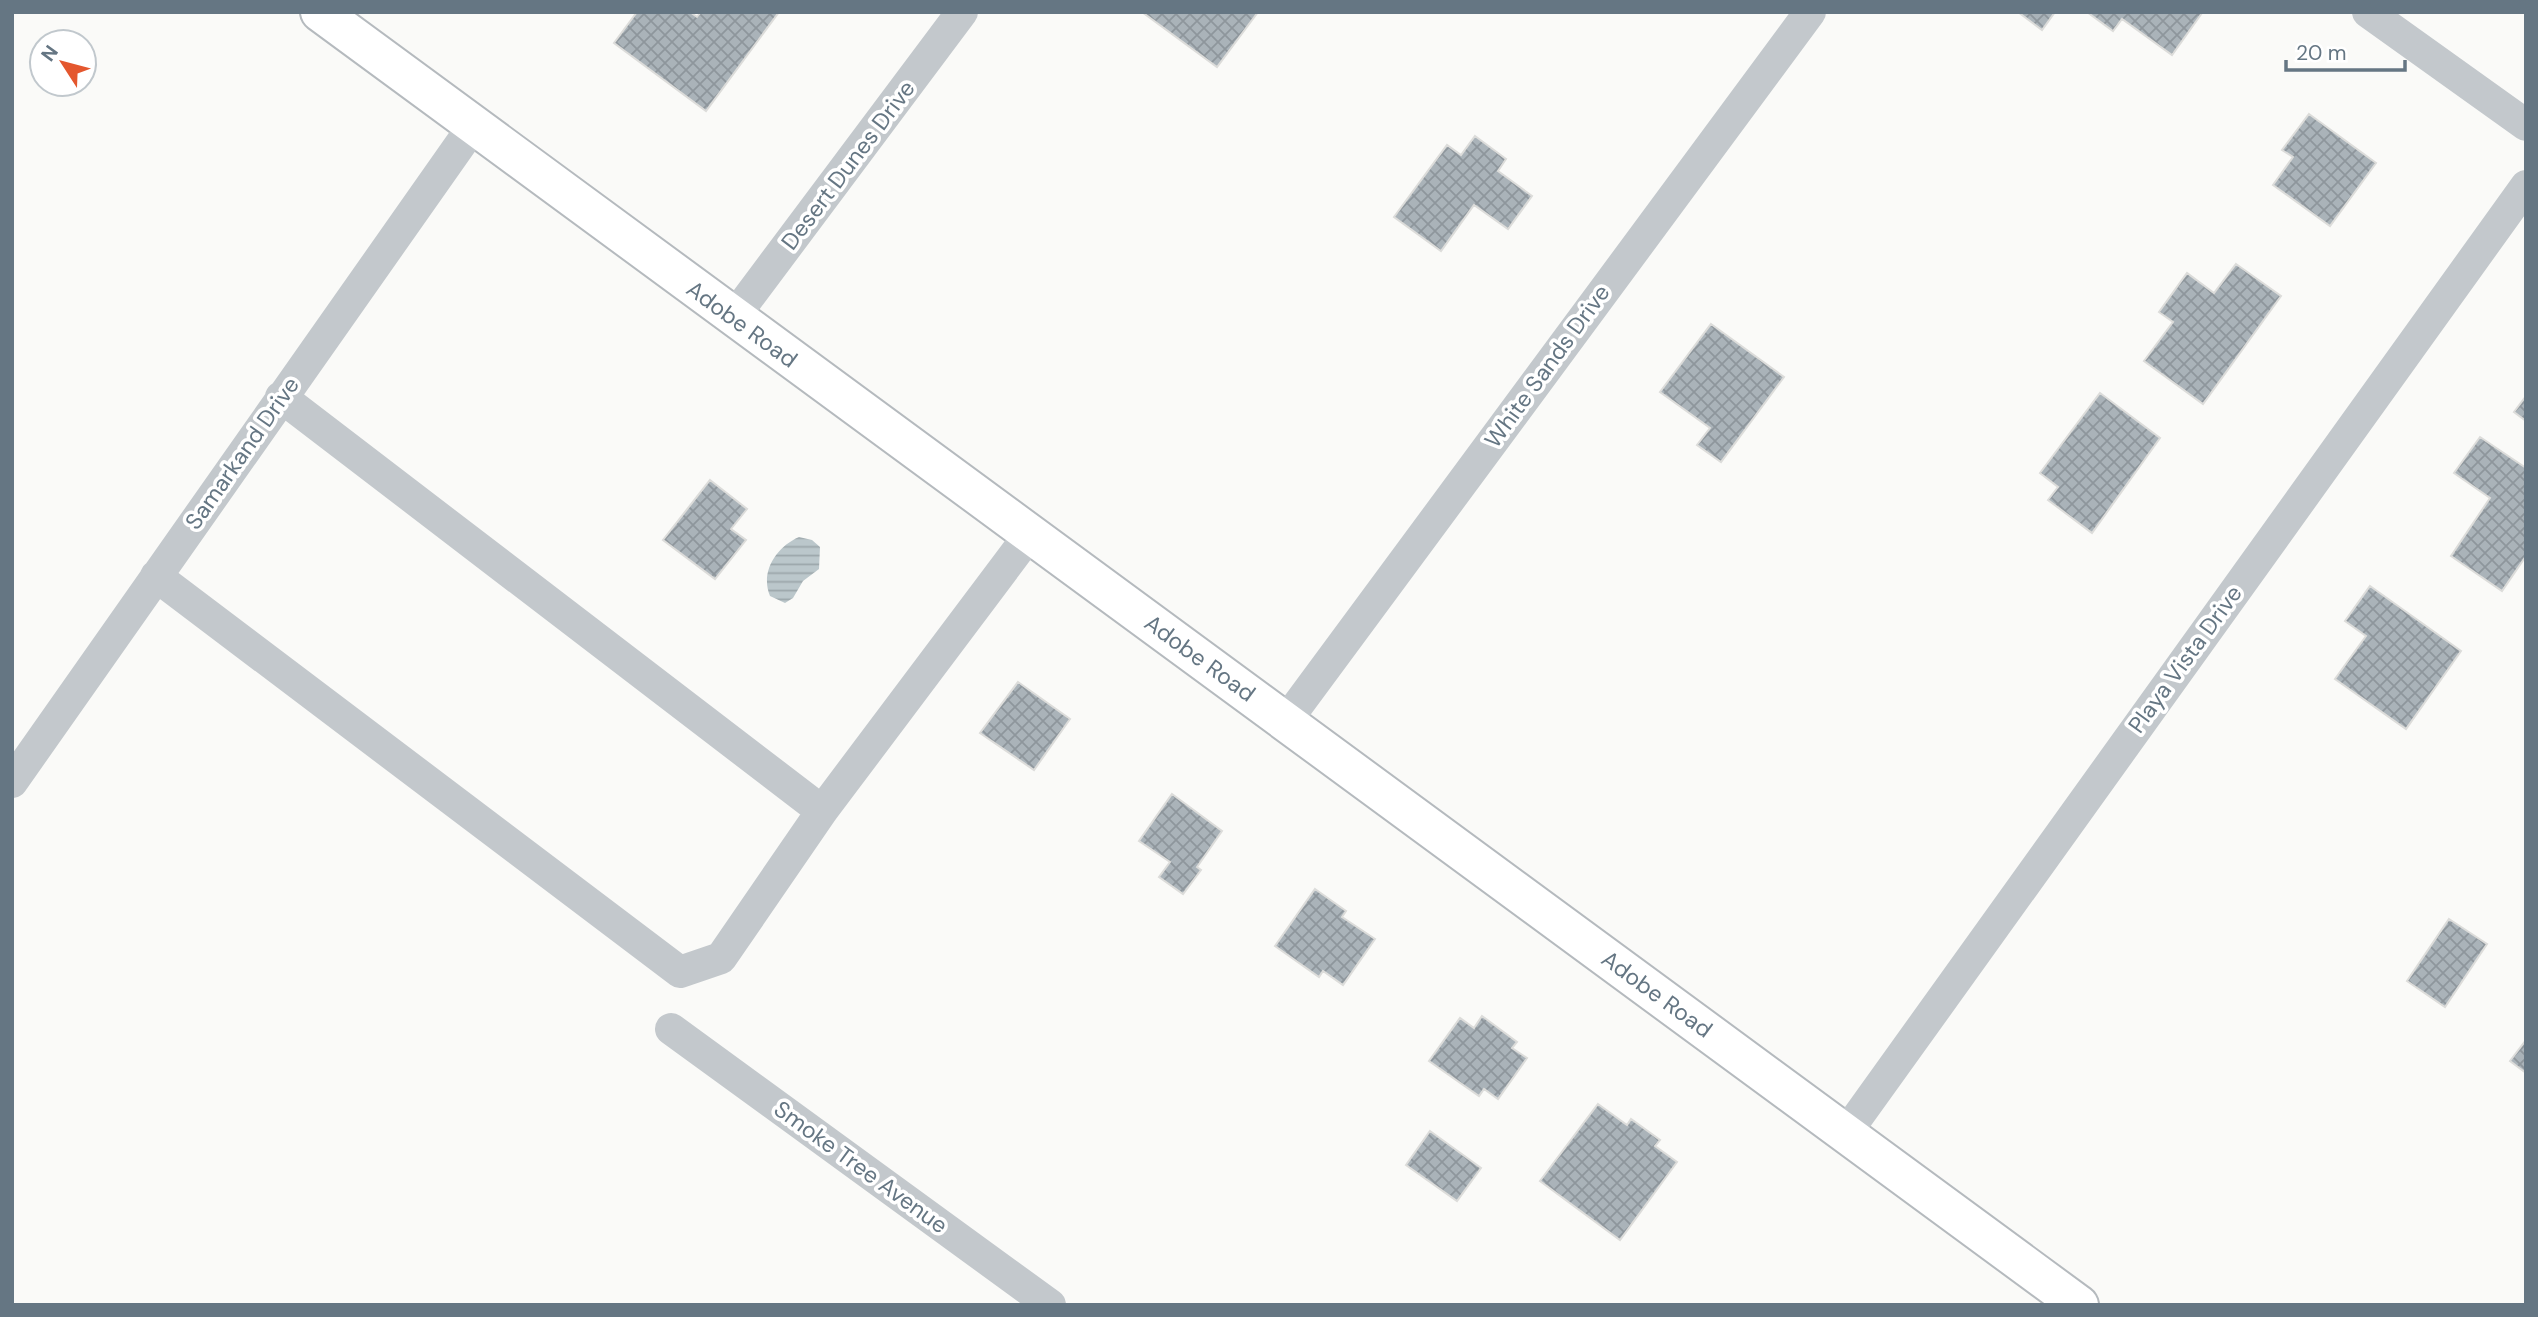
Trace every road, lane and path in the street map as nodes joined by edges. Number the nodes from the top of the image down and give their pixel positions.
1 (320, 12) edge
2 (962, 12) edge
3 (1810, 12) edge
4 (2368, 12) edge
5 (474, 125) junction
6 (2526, 125) edge
7 (2526, 186) edge
8 (733, 318) junction
9 (281, 397) junction
10 (1030, 534) junction
11 (156, 576) junction
12 (1286, 721) junction
13 (12, 782) edge
14 (822, 811) junction
15 (671, 1029) dead end
16 (1846, 1133) junction
17 (1050, 1305) edge
18 (2079, 1305) edge

1 - 5 main road, Adobe Road
2 - 8 street, Desert Dunes Drive
3 - 12 street, White Sands Drive
4 - 6 street
5 - 8 main road, Adobe Road
5 - 9 street, Samarkand Drive
7 - 16 street, Playa Vista Drive
8 - 10 main road, Adobe Road
9 - 11 street, Samarkand Drive
9 - 14 street
10 - 12 main road, Adobe Road
10 - 14 street
11 - 13 street, Samarkand Drive
11 - 14 street
12 - 16 main road, Adobe Road
15 - 17 street, Smoke Tree Avenue
16 - 18 main road, Adobe Road

